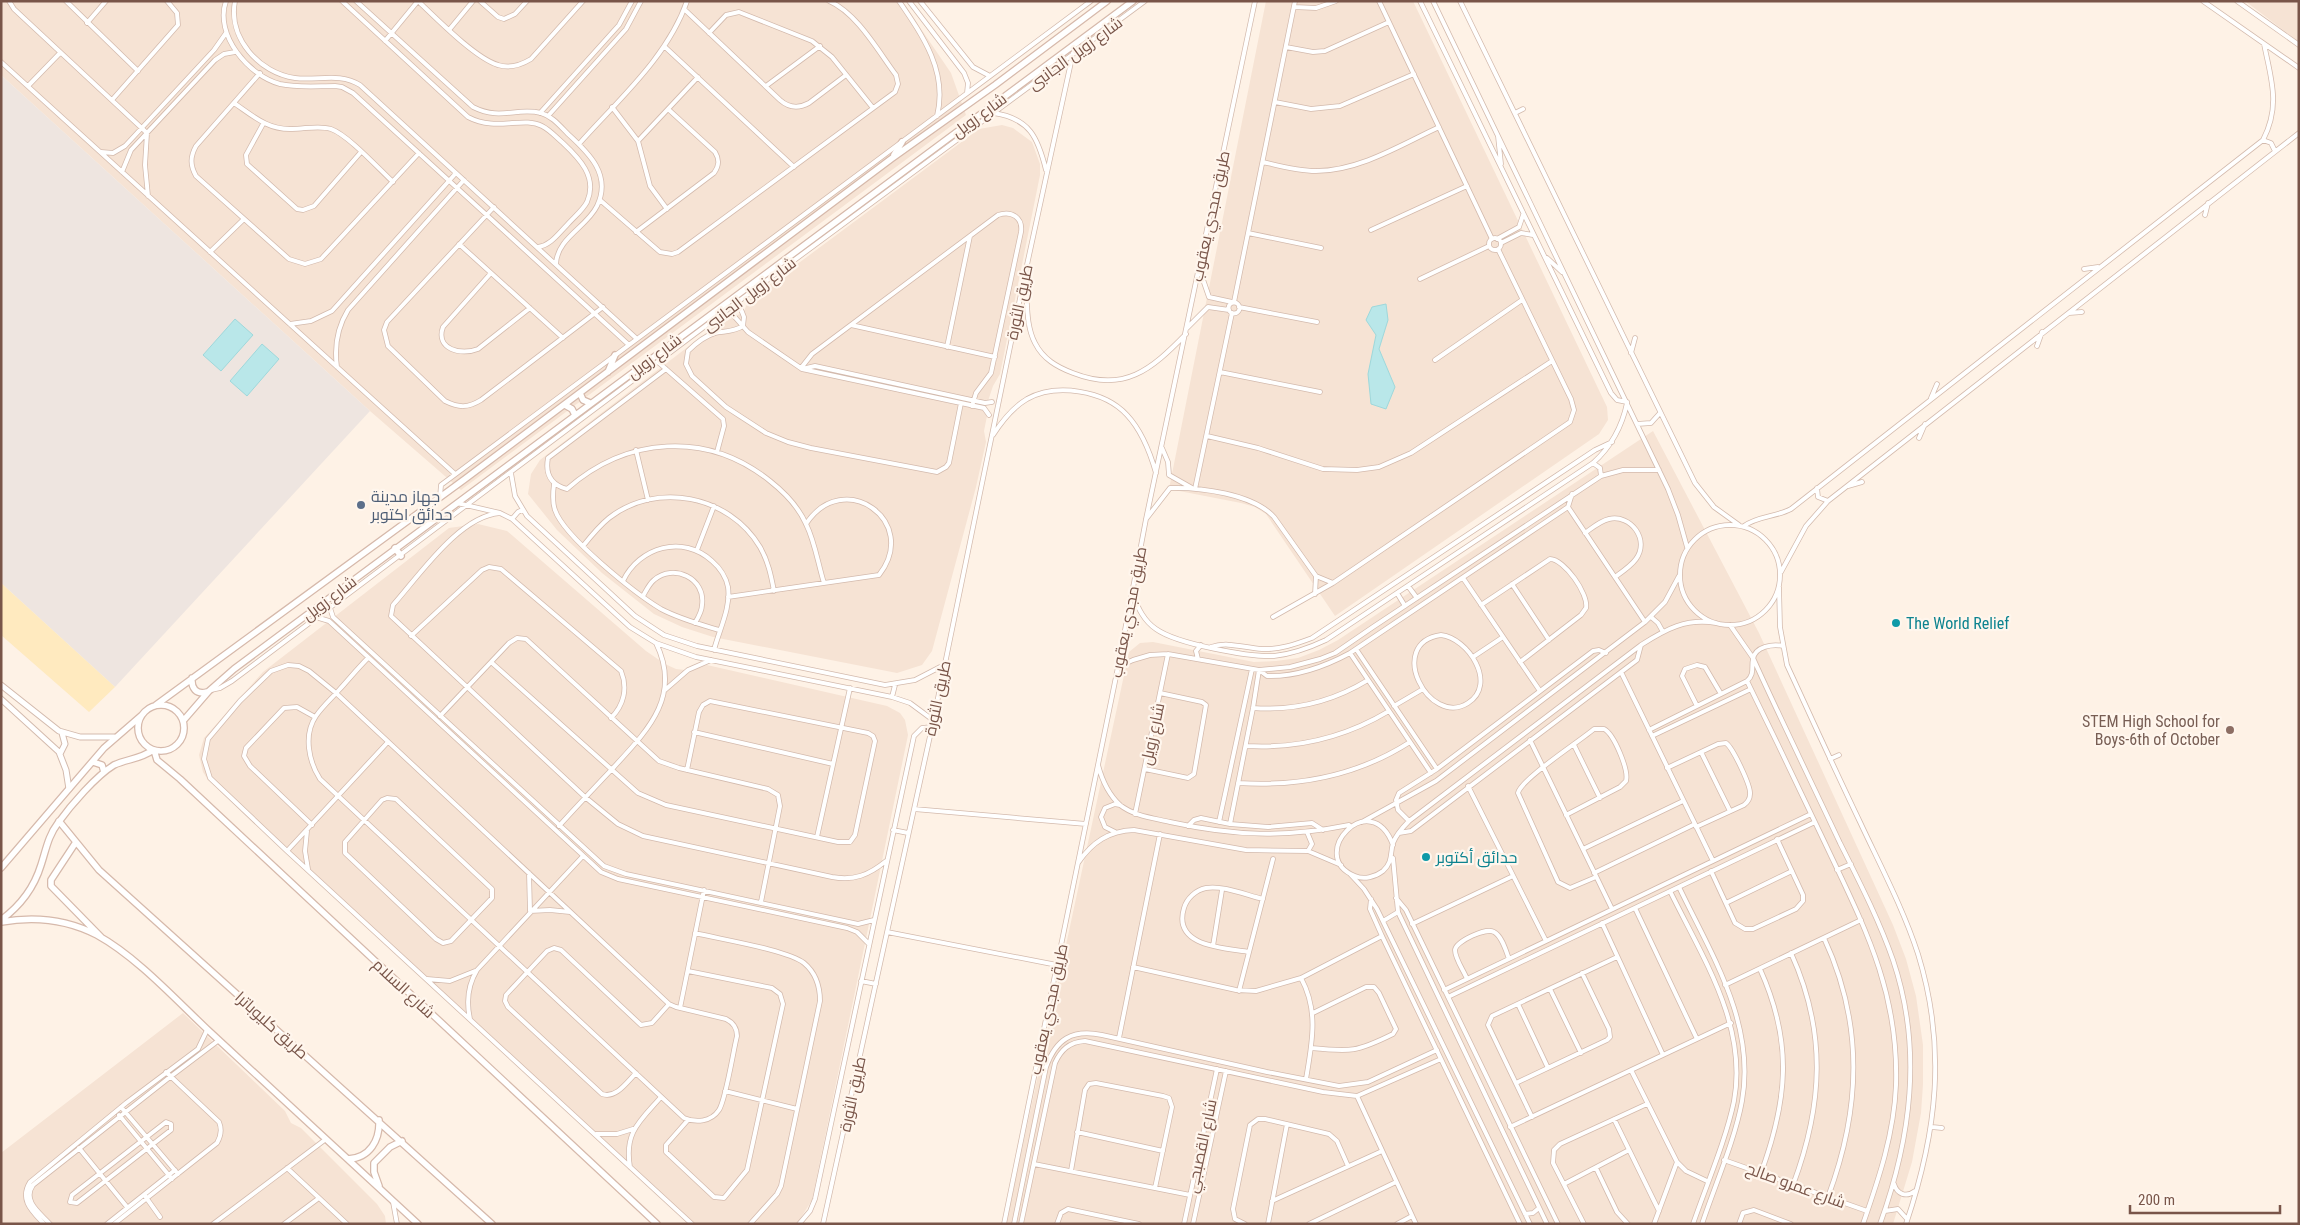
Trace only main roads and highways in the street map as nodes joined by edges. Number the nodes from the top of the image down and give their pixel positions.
1 (1133, 1) edge
2 (1102, 2) edge
3 (1109, 19) junction
4 (1114, 24) road end
5 (902, 142) road end
6 (891, 159) junction
7 (615, 355) road end
8 (608, 373) junction
9 (612, 387) junction
10 (580, 393) junction
11 (617, 393) road end
12 (590, 403) junction
13 (565, 405) junction
14 (575, 415) junction
15 (395, 548) junction
16 (401, 556) road end
17 (192, 678) junction
18 (209, 690) junction
19 (156, 706) junction
20 (142, 715) junction
21 (183, 721) junction
22 (154, 750) junction
23 (93, 762) junction
24 (104, 772) junction
25 (59, 821) junction
26 (76, 842) junction
27 (1, 868) edge
28 (1, 921) edge
29 (104, 939) junction
30 (379, 1120) junction
31 (402, 1141) junction
32 (348, 1159) junction
33 (380, 1189) junction
34 (418, 1224) edge
35 (492, 1224) edge
36 (657, 1224) edge

1 - 3 main road, شارع زويل
2 - 6 main road, شارع زويل
3 - 4 main road
3 - 9 main road, شارع زويل
5 - 6 main road
6 - 8 main road, شارع زويل
7 - 8 main road
8 - 10 main road, شارع زويل
9 - 11 main road
9 - 12 main road, شارع زويل
10 - 12 main road
10 - 13 main road, شارع زويل
12 - 14 main road, شارع زويل
13 - 14 main road
13 - 17 main road, شارع زويل
14 - 15 main road, شارع زويل
15 - 16 main road
15 - 18 main road, شارع زويل
17 - 18 main road
17 - 19 main road, شارع زويل
18 - 21 main road, شارع زويل
19 - 20 main road
19 - 21 main road
20 - 22 main road
20 - 23 main road
21 - 22 main road
22 - 24 main road
22 - 36 main road, شارع السلام
23 - 24 main road
23 - 27 main road
24 - 25 main road
25 - 26 main road, طريق كليوباترا
25 - 28 main road
26 - 29 main road
26 - 30 main road, طريق كليوباترا
28 - 29 main road
29 - 32 main road
30 - 31 main road, طريق كليوباترا
30 - 32 main road
31 - 33 main road
31 - 35 main road, طريق كليوباترا
32 - 33 main road
33 - 34 main road

